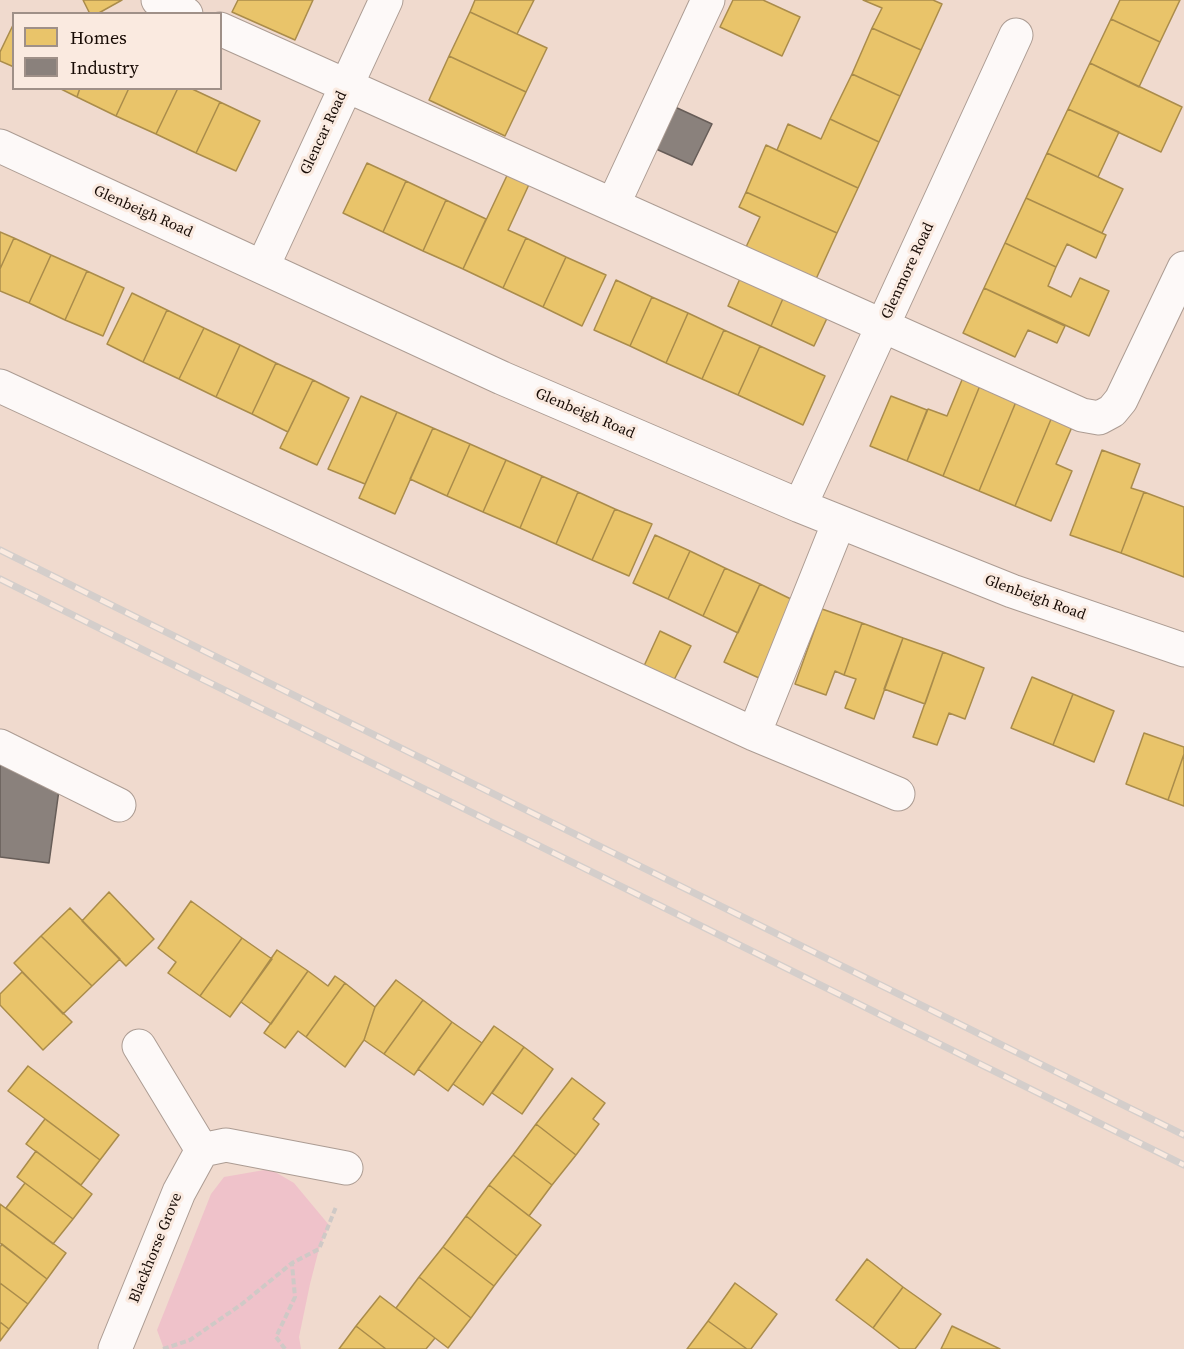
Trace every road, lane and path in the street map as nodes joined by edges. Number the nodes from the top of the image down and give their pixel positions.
1 (158, 0) edge
2 (386, 0) edge
3 (708, 0) edge
4 (182, 12) edge
5 (222, 30) edge
6 (1016, 35) dead end
7 (346, 85) junction
8 (0, 146) edge
9 (613, 205) junction
10 (262, 266) junction
11 (1184, 268) edge
12 (882, 326) junction
13 (0, 386) edge
14 (801, 506) junction
15 (839, 522) junction
16 (1184, 650) edge
17 (754, 734) junction
18 (0, 746) edge
19 (898, 794) dead end
20 (119, 805) dead end
21 (139, 1046) dead end
22 (202, 1150) junction
23 (346, 1168) joint
24 (292, 1263) junction
25 (115, 1349) edge
26 (163, 1349) edge
27 (285, 1349) edge

1 - 4 street
2 - 7 street, Glencar Road
3 - 9 street
5 - 7 street
6 - 12 street, Glenmore Road
7 - 9 street
7 - 10 street, Glencar Road
8 - 10 street, Glenbeigh Road
9 - 12 street
10 - 14 street, Glenbeigh Road
11 - 12 street
12 - 14 street, Glenmore Road
13 - 17 street
14 - 15 street, Glenbeigh Road
15 - 16 street, Glenbeigh Road
15 - 17 street
17 - 19 street
18 - 20 street
21 - 22 street
22 - 23 street
22 - 25 street, Blackhorse Grove
23 - 24 path
24 - 26 path
24 - 27 path

